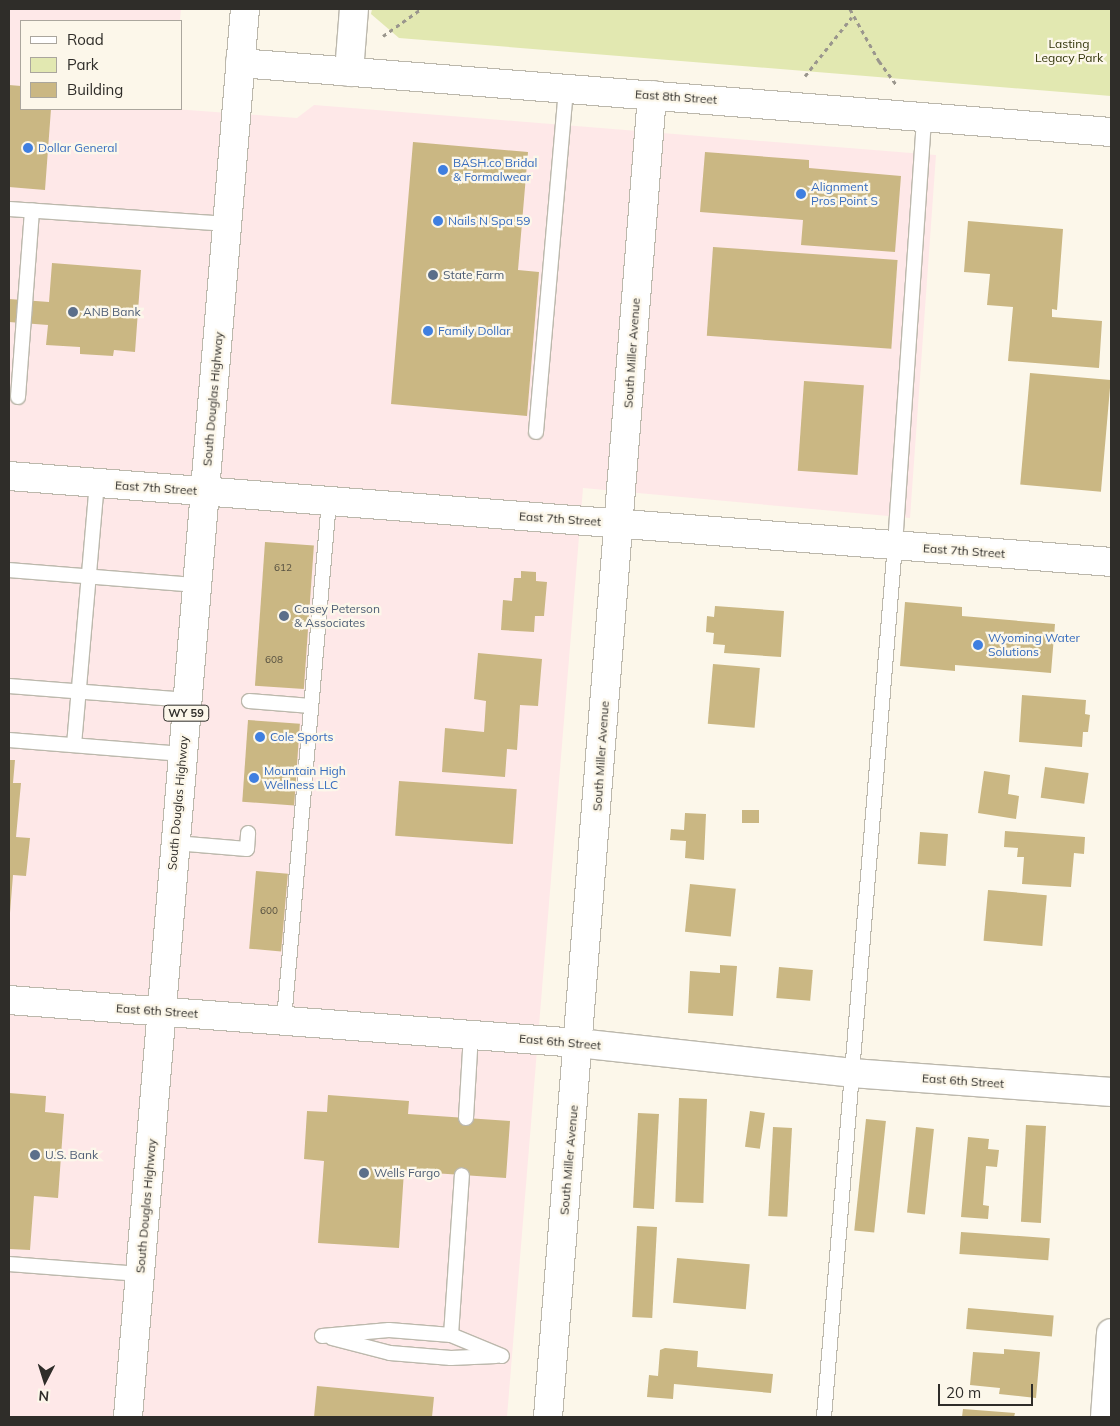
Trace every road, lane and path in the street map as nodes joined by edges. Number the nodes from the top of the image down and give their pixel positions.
1 (245, 9) edge
2 (354, 9) edge
3 (421, 9) edge
4 (850, 9) edge
5 (852, 16) junction
6 (382, 36) dead end
7 (240, 63) junction
8 (349, 72) junction
9 (805, 76) dead end
10 (896, 84) dead end
11 (566, 89) junction
12 (652, 95) junction
13 (924, 117) junction
14 (1111, 132) edge
15 (9, 209) edge
16 (32, 211) junction
17 (228, 224) junction
18 (18, 397) dead end
19 (536, 432) dead end
20 (9, 476) edge
21 (97, 483) junction
22 (204, 492) junction
23 (329, 501) junction
24 (618, 524) junction
25 (895, 545) junction
26 (1111, 562) edge
27 (9, 570) edge
28 (89, 576) junction
29 (196, 585) junction
30 (9, 686) edge
31 (79, 692) junction
32 (187, 700) junction
33 (249, 701) dead end
34 (311, 706) junction
35 (9, 740) edge
36 (74, 746) junction
37 (182, 754) junction
38 (248, 833) dead end
39 (175, 843) junction
40 (9, 1000) edge
41 (161, 1012) junction
42 (284, 1020) junction
43 (471, 1035) junction
44 (578, 1043) junction
45 (852, 1073) junction
46 (1111, 1092) edge
47 (466, 1118) dead end
48 (462, 1175) dead end
49 (9, 1264) edge
50 (140, 1274) junction
51 (1111, 1333) edge
52 (451, 1335) junction
53 (128, 1417) edge
54 (548, 1417) edge
55 (824, 1417) edge
56 (1105, 1417) edge

1 - 7 street, South Douglas Highway / WY 59
2 - 8 street
3 - 6 path
4 - 5 path
5 - 9 path
5 - 10 path
7 - 8 street, East 8th Street
7 - 17 street, South Douglas Highway / WY 59
8 - 11 street, East 8th Street
11 - 12 street, East 8th Street
11 - 19 lane
12 - 13 street, East 8th Street
12 - 24 street, South Miller Avenue
13 - 14 street, East 8th Street
13 - 25 lane
15 - 16 lane
16 - 17 lane
16 - 18 lane
17 - 22 street, South Douglas Highway / WY 59
20 - 21 street, East 7th Street
21 - 22 street, East 7th Street
21 - 28 lane
22 - 23 street, East 7th Street
22 - 29 street, South Douglas Highway / WY 59
23 - 24 street, East 7th Street
23 - 34 lane
24 - 25 street, East 7th Street
24 - 44 street, South Miller Avenue
25 - 26 street, East 7th Street
25 - 45 lane
27 - 28 lane
28 - 29 lane
28 - 31 lane
29 - 32 street, South Douglas Highway / WY 59
30 - 31 lane
31 - 32 lane
31 - 36 lane
32 - 37 street, South Douglas Highway / WY 59
33 - 34 lane
34 - 42 lane
35 - 36 lane
36 - 37 lane
37 - 39 street, South Douglas Highway / WY 59
38 - 39 lane
39 - 41 street, South Douglas Highway / WY 59
40 - 41 street, East 6th Street
41 - 42 street, East 6th Street
41 - 50 street, South Douglas Highway / WY 59
42 - 43 street, East 6th Street
43 - 44 street, East 6th Street
43 - 47 lane
44 - 45 street, East 6th Street
44 - 54 street, South Miller Avenue
45 - 46 street, East 6th Street
45 - 55 lane
48 - 52 lane
49 - 50 lane
50 - 53 street, South Douglas Highway / WY 59
51 - 56 street
52 - 52 lane

